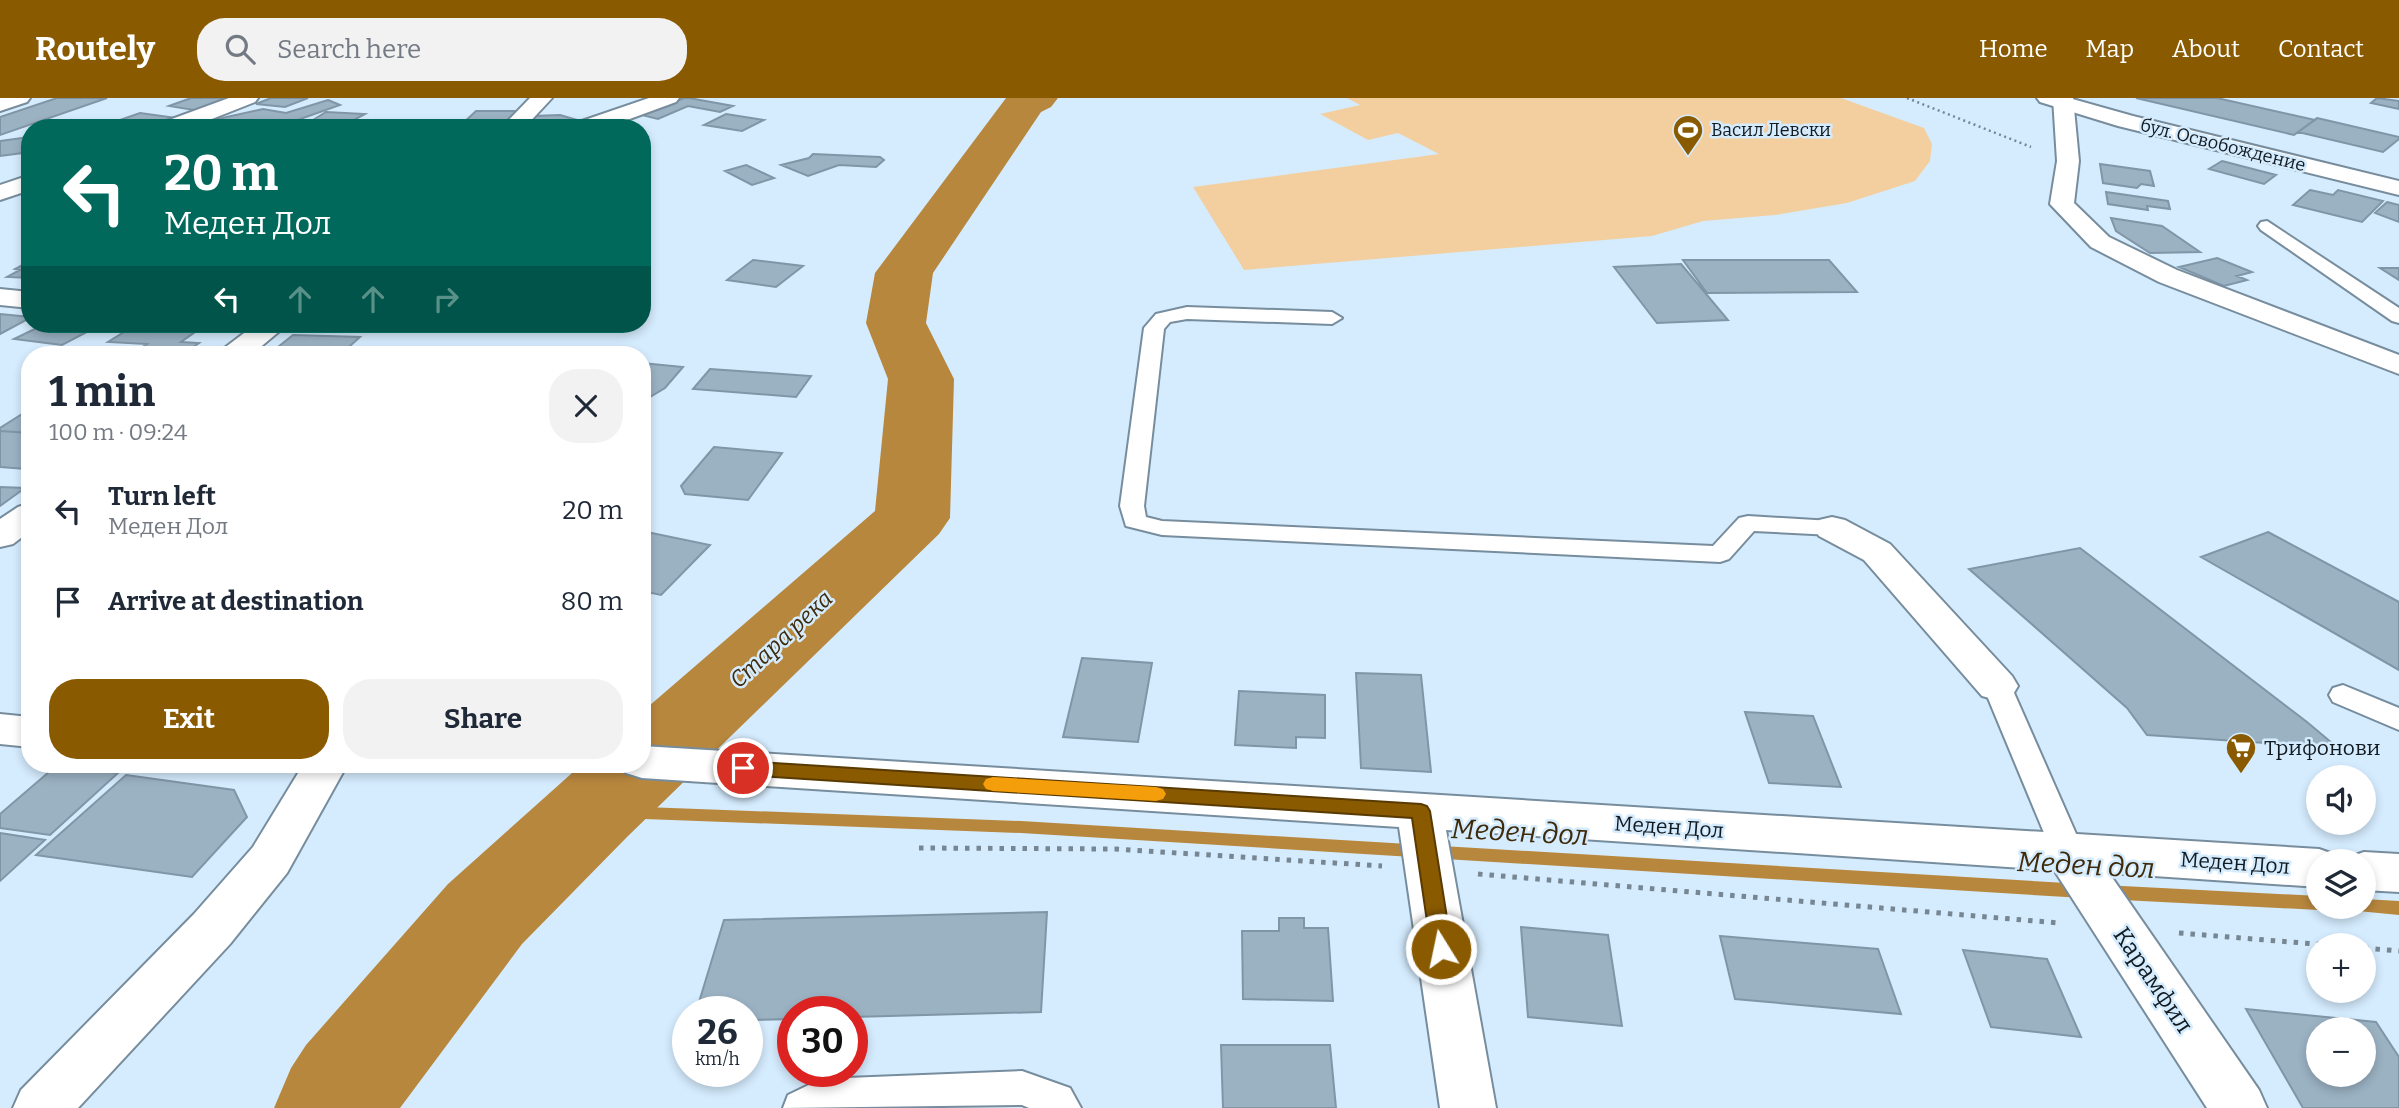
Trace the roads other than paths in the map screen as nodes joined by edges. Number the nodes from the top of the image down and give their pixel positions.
1 (20, 98) edge
2 (248, 98) edge
3 (542, 98) edge
4 (669, 98) edge
5 (2058, 100) edge
6 (0, 104) edge
7 (193, 119) edge
8 (521, 119) edge
9 (610, 119) edge
10 (21, 185) edge
11 (2399, 188) edge
12 (0, 193) edge
13 (2267, 226) dead end
14 (0, 298) edge
15 (21, 299) edge
16 (2399, 317) edge
17 (1332, 318) dead end
18 (262, 333) edge
19 (245, 346) edge
20 (2399, 365) edge
21 (21, 521) edge
22 (1832, 528) joint
23 (0, 536) edge
24 (1997, 686) joint
25 (2343, 695) dead end
26 (2399, 720) edge
27 (0, 729) edge
28 (21, 731) edge
29 (651, 763) edge
30 (320, 773) edge
31 (1424, 843) junction
32 (2306, 869) edge
33 (2376, 872) edge
34 (2399, 873) edge
35 (2094, 891) junction
36 (41, 1108) edge
37 (802, 1108) edge
38 (1062, 1108) edge
39 (1468, 1108) edge
40 (2239, 1108) edge

1 - 6 street
2 - 7 street
3 - 8 street
4 - 9 street
5 - 11 street, бул. Освобождение
5 - 20 street
10 - 12 street
13 - 16 lane
14 - 15 street
17 - 22 lane
18 - 19 street
21 - 23 street
22 - 24 street
24 - 35 lane
25 - 26 lane
27 - 28 street
29 - 31 street, Меден Дол
30 - 36 street
31 - 35 street, Меден Дол
31 - 39 street
32 - 35 street, Меден Дол
33 - 34 street
35 - 40 street, Карамфил
37 - 38 lane

